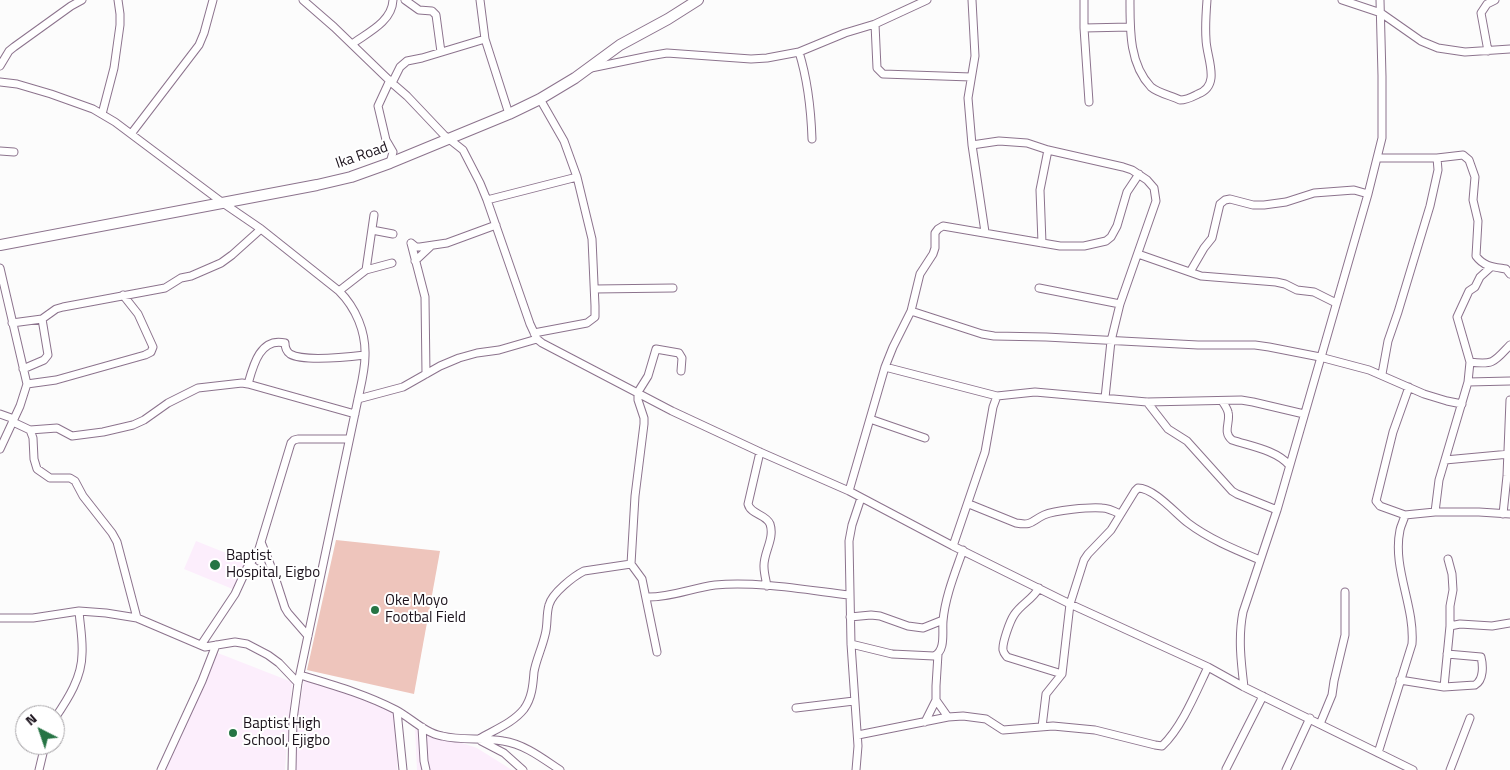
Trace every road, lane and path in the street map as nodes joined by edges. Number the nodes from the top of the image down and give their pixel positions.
1 (82, 0) edge
2 (118, 0) edge
3 (213, 0) edge
4 (302, 0) edge
5 (393, 0) edge
6 (405, 0) edge
7 (480, 0) edge
8 (698, 0) edge
9 (925, 0) edge
10 (972, 0) edge
11 (1084, 0) edge
12 (1130, 0) edge
13 (1207, 0) edge
14 (1342, 0) edge
15 (1380, 0) edge
16 (1494, 0) edge
17 (1381, 13) junction
18 (875, 24) junction
19 (1130, 27) junction
20 (1084, 28) junction
21 (485, 38) junction
22 (352, 44) junction
23 (1510, 49) edge
24 (1488, 51) junction
25 (441, 52) junction
26 (799, 52) junction
27 (0, 66) edge
28 (586, 69) junction
29 (971, 77) junction
30 (391, 81) junction
31 (0, 82) edge
32 (540, 99) junction
33 (1089, 102) dead end
34 (102, 114) junction
35 (509, 114) junction
36 (131, 134) junction
37 (449, 138) junction
38 (812, 140) dead end
39 (972, 145) junction
40 (1048, 150) junction
41 (0, 151) edge
42 (14, 152) dead end
43 (1377, 158) junction
44 (1437, 158) junction
45 (390, 163) junction
46 (1139, 174) junction
47 (577, 177) junction
48 (1368, 194) junction
49 (488, 200) junction
50 (223, 203) junction
51 (374, 215) dead end
52 (496, 225) junction
53 (261, 229) junction
54 (372, 230) junction
55 (985, 232) junction
56 (393, 234) dead end
57 (1042, 243) junction
58 (0, 245) edge
59 (431, 246) junction
60 (1138, 254) junction
61 (415, 261) junction
62 (392, 263) dead end
63 (1491, 267) junction
64 (0, 268) edge
65 (366, 270) junction
66 (1190, 272) junction
67 (1510, 274) edge
68 (594, 288) junction
69 (674, 288) dead end
70 (1039, 288) dead end
71 (339, 292) junction
72 (123, 295) junction
73 (1336, 303) junction
74 (1120, 304) junction
75 (911, 311) junction
76 (42, 319) junction
77 (12, 323) junction
78 (535, 336) junction
79 (1111, 341) junction
80 (1510, 345) edge
81 (365, 355) junction
82 (1320, 357) junction
83 (1470, 362) junction
84 (885, 367) junction
85 (23, 369) junction
86 (681, 371) dead end
87 (426, 374) junction
88 (1382, 374) junction
89 (1510, 381) edge
90 (1468, 382) junction
91 (27, 384) junction
92 (248, 384) junction
93 (1409, 387) junction
94 (638, 392) junction
95 (986, 393) junction
96 (998, 396) junction
97 (1105, 398) junction
98 (358, 399) junction
99 (1510, 400) edge
100 (1222, 401) junction
101 (1147, 402) junction
102 (1462, 404) junction
103 (993, 407) junction
104 (0, 414) edge
105 (354, 414) junction
106 (1304, 414) junction
107 (870, 419) junction
108 (14, 421) junction
109 (30, 430) junction
110 (924, 438) dead end
111 (349, 439) junction
112 (0, 449) edge
113 (760, 452) junction
114 (1509, 454) edge
115 (1445, 460) junction
116 (1289, 465) junction
117 (849, 492) junction
118 (861, 498) junction
119 (969, 504) junction
120 (1277, 510) junction
121 (1435, 512) junction
122 (1120, 514) junction
123 (1507, 514) edge
124 (1405, 515) junction
125 (261, 541) junction
126 (953, 546) junction
127 (963, 550) junction
128 (1448, 559) dead end
129 (1260, 560) junction
130 (250, 564) junction
131 (631, 564) junction
132 (274, 574) junction
133 (767, 586) junction
134 (1039, 588) junction
135 (1345, 592) dead end
136 (849, 595) junction
137 (646, 597) junction
138 (1070, 604) junction
139 (79, 611) junction
140 (850, 617) junction
141 (0, 618) edge
142 (137, 618) junction
143 (943, 620) junction
144 (1510, 623) edge
145 (1450, 626) junction
146 (308, 636) junction
147 (851, 644) junction
148 (216, 645) junction
149 (203, 646) junction
150 (657, 652) dead end
151 (938, 654) junction
152 (1447, 654) junction
153 (211, 658) junction
154 (1208, 667) junction
155 (1062, 674) junction
156 (300, 675) junction
157 (1400, 680) junction
158 (298, 683) junction
159 (1244, 687) junction
160 (1444, 687) junction
161 (1263, 696) junction
162 (936, 700) junction
163 (854, 702) junction
164 (62, 705) edge
165 (796, 708) dead end
166 (398, 711) junction
167 (948, 717) junction
168 (1310, 718) junction
169 (1470, 718) dead end
170 (926, 722) junction
171 (1320, 724) junction
172 (422, 727) junction
173 (1042, 727) junction
174 (858, 735) junction
175 (479, 739) junction
176 (1378, 753) junction
177 (43, 755) edge
178 (1226, 769) edge
179 (39, 770) edge
180 (162, 770) edge
181 (292, 770) edge
182 (403, 770) edge
183 (426, 770) edge
184 (523, 770) edge
185 (560, 770) edge
186 (856, 770) edge
187 (1286, 770) edge
188 (1413, 770) edge
189 (1450, 770) edge

1 - 27 street
2 - 34 street
3 - 36 street
4 - 22 street
5 - 22 street
6 - 25 street
7 - 21 street
8 - 28 street, Ika Road
9 - 18 street
10 - 29 street
11 - 20 street
12 - 19 street
13 - 19 street
14 - 17 street
15 - 17 street
16 - 24 street
17 - 24 street
17 - 43 street
18 - 26 street
18 - 29 street
19 - 20 street
20 - 33 street
21 - 25 street
21 - 35 street
22 - 30 street
23 - 24 street
25 - 30 street
26 - 28 street
26 - 38 street
28 - 32 street, Ika Road
29 - 39 street
30 - 37 street
30 - 45 street
31 - 34 street
32 - 35 street, Ika Road
32 - 47 street
34 - 36 street
35 - 37 street, Ika Road
36 - 50 street
37 - 45 street, Ika Road
37 - 49 street
39 - 40 street
39 - 55 street
40 - 46 street
40 - 57 street
41 - 42 street
43 - 44 street
43 - 48 street
44 - 63 street
44 - 88 street
45 - 50 street, Ika Road
46 - 57 street
46 - 60 street
47 - 49 street
47 - 68 street
48 - 66 street
48 - 73 street
49 - 52 street
50 - 53 street
50 - 58 street, Ika Road
51 - 54 street
52 - 59 street
52 - 78 street
53 - 71 street
53 - 72 street
54 - 56 street
54 - 65 street
55 - 57 street
55 - 75 street
59 - 61 street
59 - 61 street
60 - 66 street
60 - 74 street
61 - 87 street
62 - 65 street
63 - 67 street
63 - 83 street
64 - 77 street
65 - 71 street
66 - 73 street
68 - 69 street
68 - 78 street
70 - 74 street
71 - 81 street
72 - 76 street
72 - 91 street
73 - 82 street
74 - 79 street
75 - 79 street
75 - 84 street
76 - 77 street
76 - 85 street
77 - 85 street
78 - 87 street
78 - 94 street
79 - 82 street
79 - 97 street
80 - 83 street
81 - 92 street
81 - 98 street
82 - 88 street
82 - 106 street
83 - 90 street
84 - 95 street
84 - 107 street
85 - 91 street
86 - 94 street
87 - 98 street
88 - 93 street
89 - 90 street
90 - 102 street
91 - 108 street
92 - 105 street
92 - 109 street
93 - 102 street
93 - 124 street
94 - 113 street
94 - 131 street
95 - 96 street
95 - 103 street
96 - 97 street
96 - 103 street
97 - 101 street
98 - 105 street
99 - 114 street
100 - 101 street
100 - 106 street
100 - 116 street
101 - 120 street
102 - 115 street
103 - 119 street
104 - 108 street
105 - 111 street
106 - 116 street
107 - 110 street
107 - 117 street
108 - 109 street
108 - 112 street
109 - 142 street
111 - 125 street
111 - 146 street
113 - 117 street
113 - 133 street
114 - 115 street
114 - 123 street
115 - 121 street
116 - 120 street
117 - 118 street
118 - 126 street
118 - 136 street
119 - 122 street
119 - 126 street
120 - 129 street
121 - 123 street
121 - 124 street
122 - 129 street
122 - 138 street
124 - 157 street
125 - 130 street
125 - 132 street
126 - 127 street
127 - 134 street
127 - 143 street
128 - 145 street
129 - 159 street
130 - 132 street
130 - 149 street
131 - 137 street
131 - 175 street
132 - 146 street
133 - 136 street
133 - 137 street
134 - 138 street
134 - 155 street
135 - 171 street
136 - 140 street
137 - 150 street
138 - 154 street
138 - 155 street
139 - 141 street
139 - 142 street
139 - 164 street
140 - 143 street
140 - 147 street
142 - 149 street
143 - 151 street
144 - 145 street
145 - 152 street
146 - 156 street
147 - 151 street
147 - 163 street
148 - 149 street
148 - 153 street
148 - 158 street
149 - 153 street
151 - 162 street
152 - 160 street
152 - 160 street
153 - 180 street
154 - 159 street
154 - 173 street
155 - 173 street
156 - 158 street
156 - 166 street
157 - 160 street
157 - 176 street
158 - 181 street
159 - 161 street
161 - 168 street
161 - 178 street
162 - 167 street
162 - 170 street
163 - 165 street
163 - 174 street
166 - 172 street
166 - 182 street
167 - 170 street
167 - 173 street
168 - 171 street
168 - 187 street
169 - 189 street
170 - 174 street
171 - 176 street
172 - 175 street
172 - 183 street
174 - 186 street
175 - 184 street
175 - 185 street
176 - 188 street
177 - 179 street

